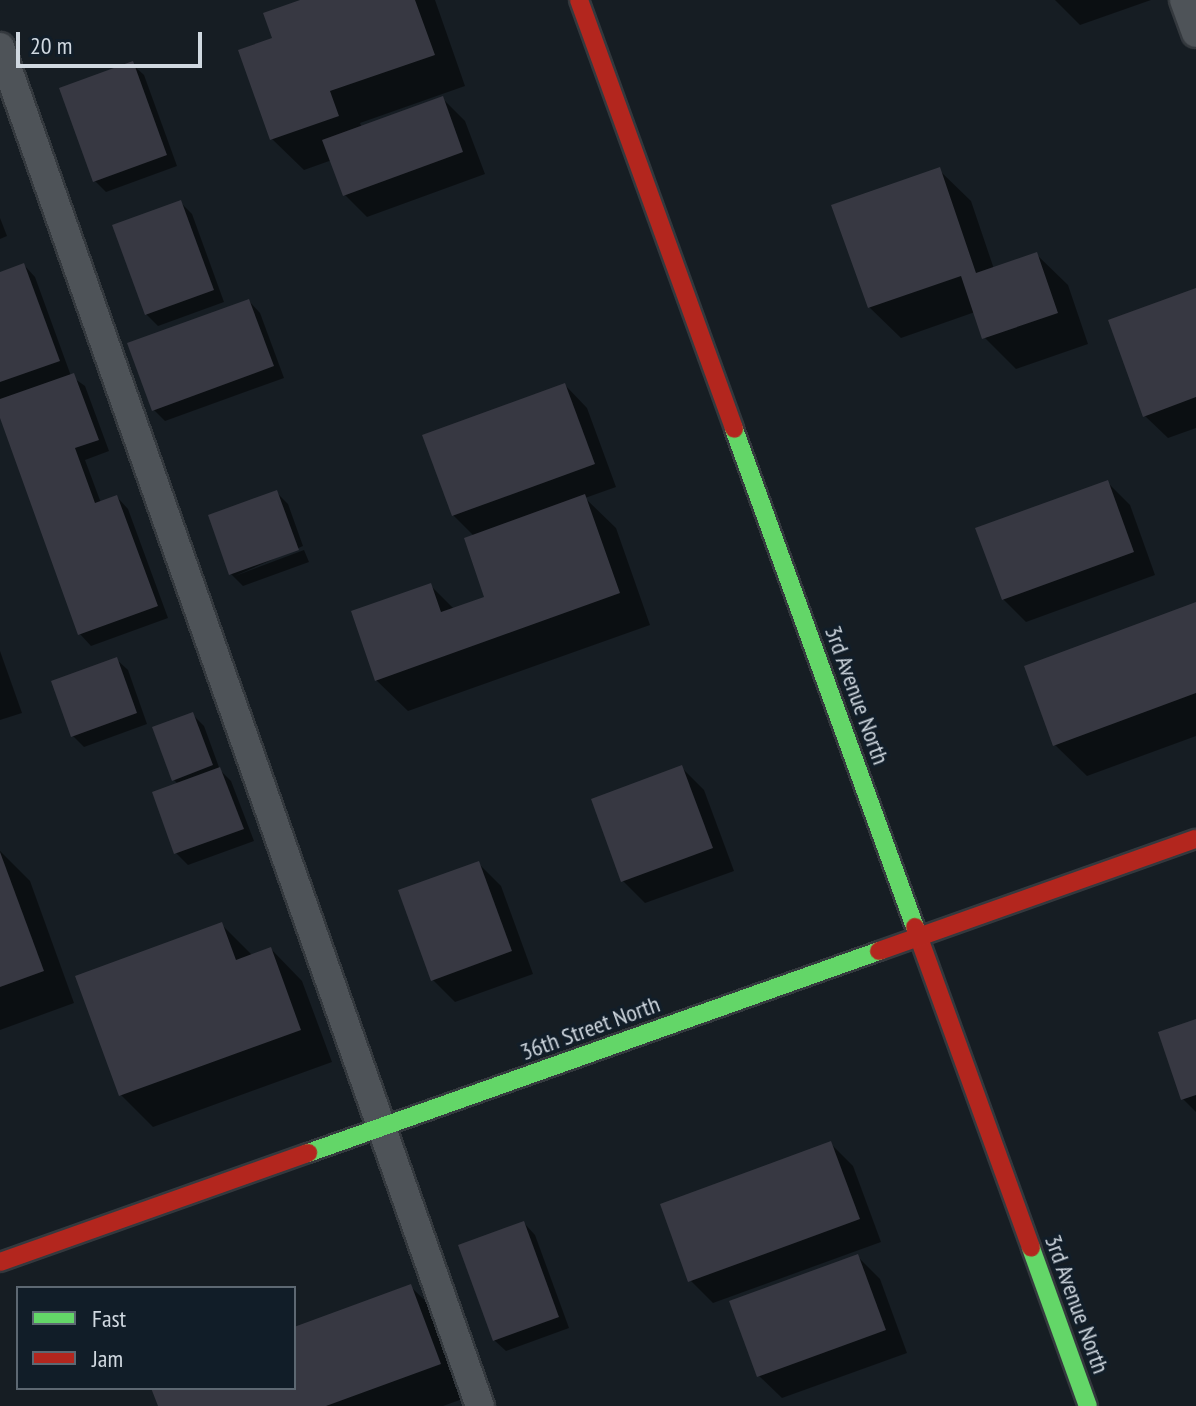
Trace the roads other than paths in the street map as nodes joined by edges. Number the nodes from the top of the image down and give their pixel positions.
1 (579, 0) edge
2 (1184, 0) edge
3 (1196, 33) edge
4 (0, 47) edge
5 (1196, 839) edge
6 (919, 937) junction
7 (382, 1127) junction
8 (0, 1262) edge
9 (480, 1406) edge
10 (1088, 1406) edge

1 - 6 street, 3rd Avenue North
2 - 3 lane
4 - 7 lane
5 - 6 street, 36th Street North
6 - 7 street, 36th Street North
6 - 10 street, 3rd Avenue North
7 - 8 street, 36th Street North
7 - 9 lane

